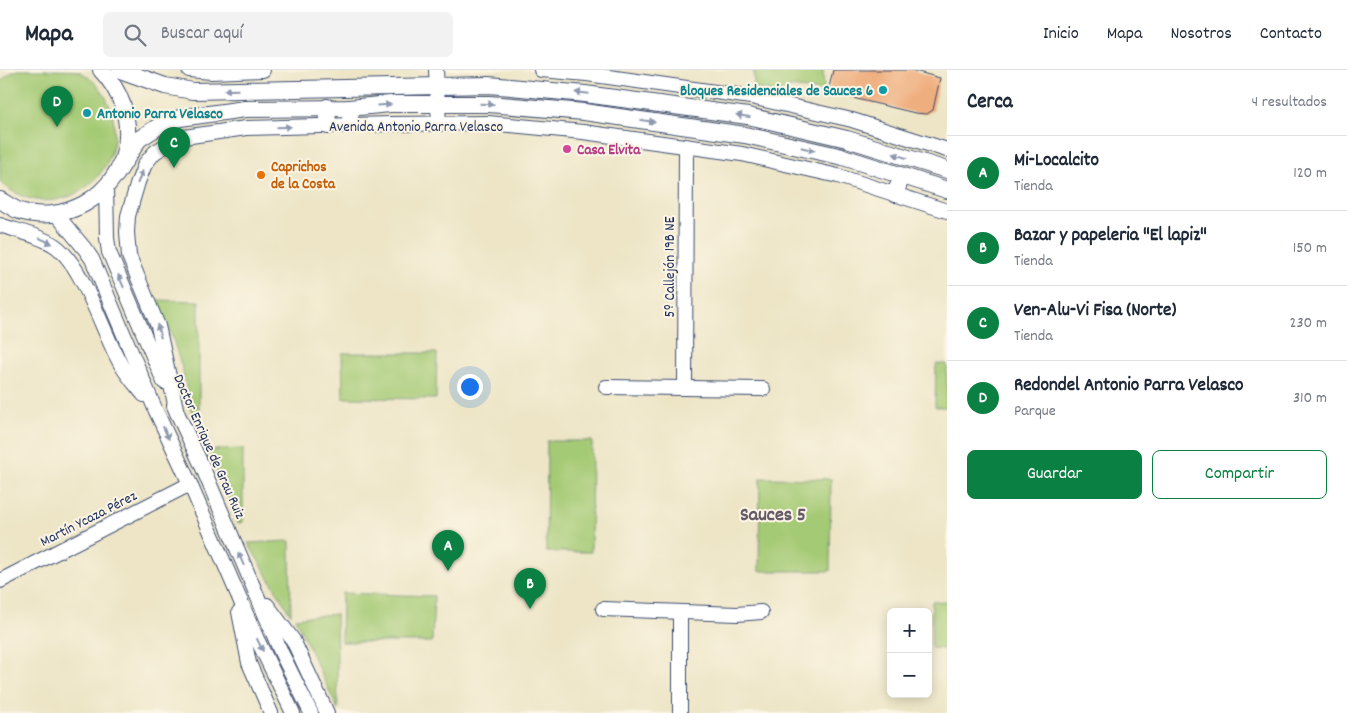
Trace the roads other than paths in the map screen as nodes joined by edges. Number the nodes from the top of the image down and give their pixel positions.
1 (101, 70) edge
2 (120, 70) edge
3 (189, 70) edge
4 (262, 70) edge
5 (541, 70) edge
6 (437, 78) edge
7 (438, 104) junction
8 (327, 107) junction
9 (349, 108) junction
10 (439, 124) junction
11 (351, 125) junction
12 (328, 126) junction
13 (686, 146) junction
14 (947, 150) edge
15 (947, 170) edge
16 (902, 176) junction
17 (111, 181) junction
18 (947, 190) edge
19 (895, 194) junction
20 (0, 200) edge
21 (0, 204) edge
22 (17, 210) junction
23 (947, 211) edge
24 (56, 214) junction
25 (0, 224) edge
26 (606, 387) dead end
27 (685, 388) junction
28 (763, 389) dead end
29 (156, 411) junction
30 (177, 413) junction
31 (190, 484) junction
32 (0, 580) edge
33 (253, 586) junction
34 (234, 587) junction
35 (603, 610) dead end
36 (761, 612) dead end
37 (680, 613) junction
38 (271, 713) edge
39 (293, 713) edge
40 (311, 713) edge
41 (327, 713) edge
42 (680, 713) edge

1 - 17 main road
6 -> 2 main road
3 - 4 street
5 - 14 street
6 - 7 street
15 -> 6 main road
9 -> 7 main road, Avenida Antonio Parra Velasco
7 - 10 street
7 -> 16 main road, Avenida Antonio Parra Velasco
8 - 9 main road, Avenida Antonio Parra Velasco
8 - 12 main road
8 - 17 main road, Avenida Antonio Parra Velasco
9 - 11 main road
10 - 11 street, Avenida Antonio Parra Velasco
10 - 13 street, Avenida Antonio Parra Velasco
11 - 12 street, Avenida Antonio Parra Velasco
30 -> 12 street, Avenida Antonio Parra Velasco
13 - 19 street, Avenida Antonio Parra Velasco
13 - 27 street, 5º Callejón 19B NE
16 - 18 main road, Avenida Antonio Parra Velasco
16 - 19 main road
17 - 24 main road
30 -> 17 street, Doctor Enrique de Grau Ruiz
19 - 23 street, Avenida Antonio Parra Velasco
20 - 22 main road
21 - 22 main road
22 - 24 main road
24 - 29 street
25 -> 29 street
26 - 27 street
27 - 28 street
29 -> 31 street
33 -> 30 street, Doctor Enrique de Grau Ruiz
31 - 32 street, Martín Ycaza Pérez
31 - 34 street
33 - 40 street, Doctor Enrique de Grau Ruiz
33 - 41 street
34 - 38 street
34 -> 39 street
35 - 37 street
36 - 37 street
37 - 42 street

